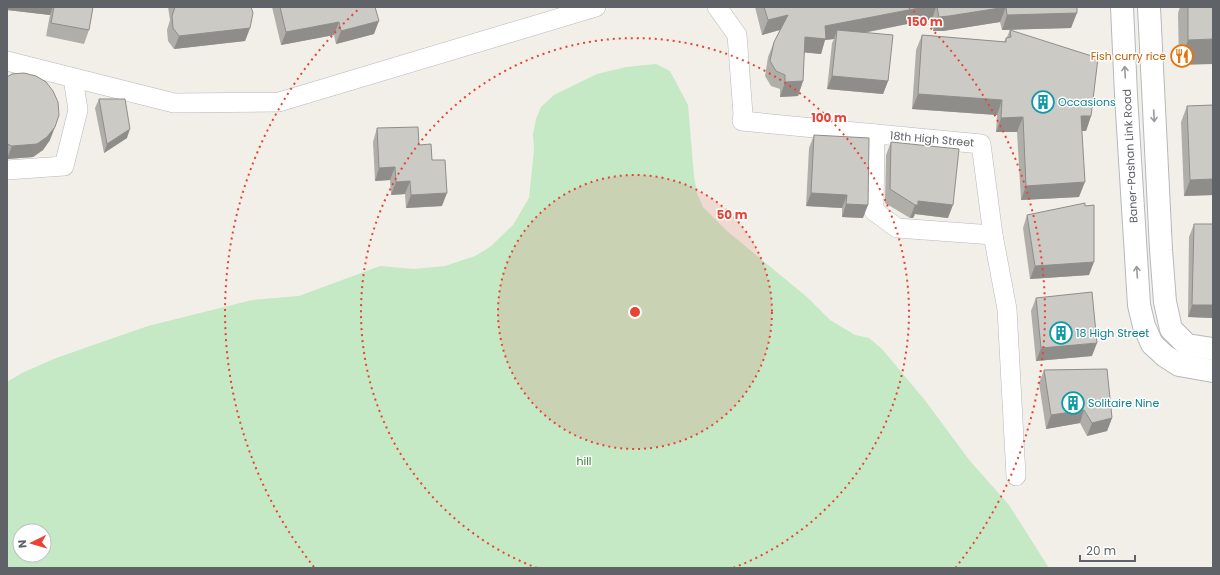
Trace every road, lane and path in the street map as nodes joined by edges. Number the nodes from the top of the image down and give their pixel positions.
1 (596, 7) edge
2 (717, 7) edge
3 (1122, 7) edge
4 (1149, 7) edge
5 (7, 61) edge
6 (73, 78) junction
7 (875, 134) junction
8 (7, 170) edge
9 (993, 235) junction
10 (1165, 302) junction
11 (1139, 305) junction
12 (1213, 349) edge
13 (1213, 371) edge
14 (1016, 476) dead end

1 - 6 street
2 - 7 street, 18th High Street
11 -> 3 street, Baner-Pashan Link Road
4 -> 10 street
5 - 6 street
6 - 8 street
7 - 9 street, 18th High Street
7 - 9 street
9 - 14 street, 18th High Street
10 - 11 street
10 - 12 street
11 - 13 street, Baner-Pashan Link Road

